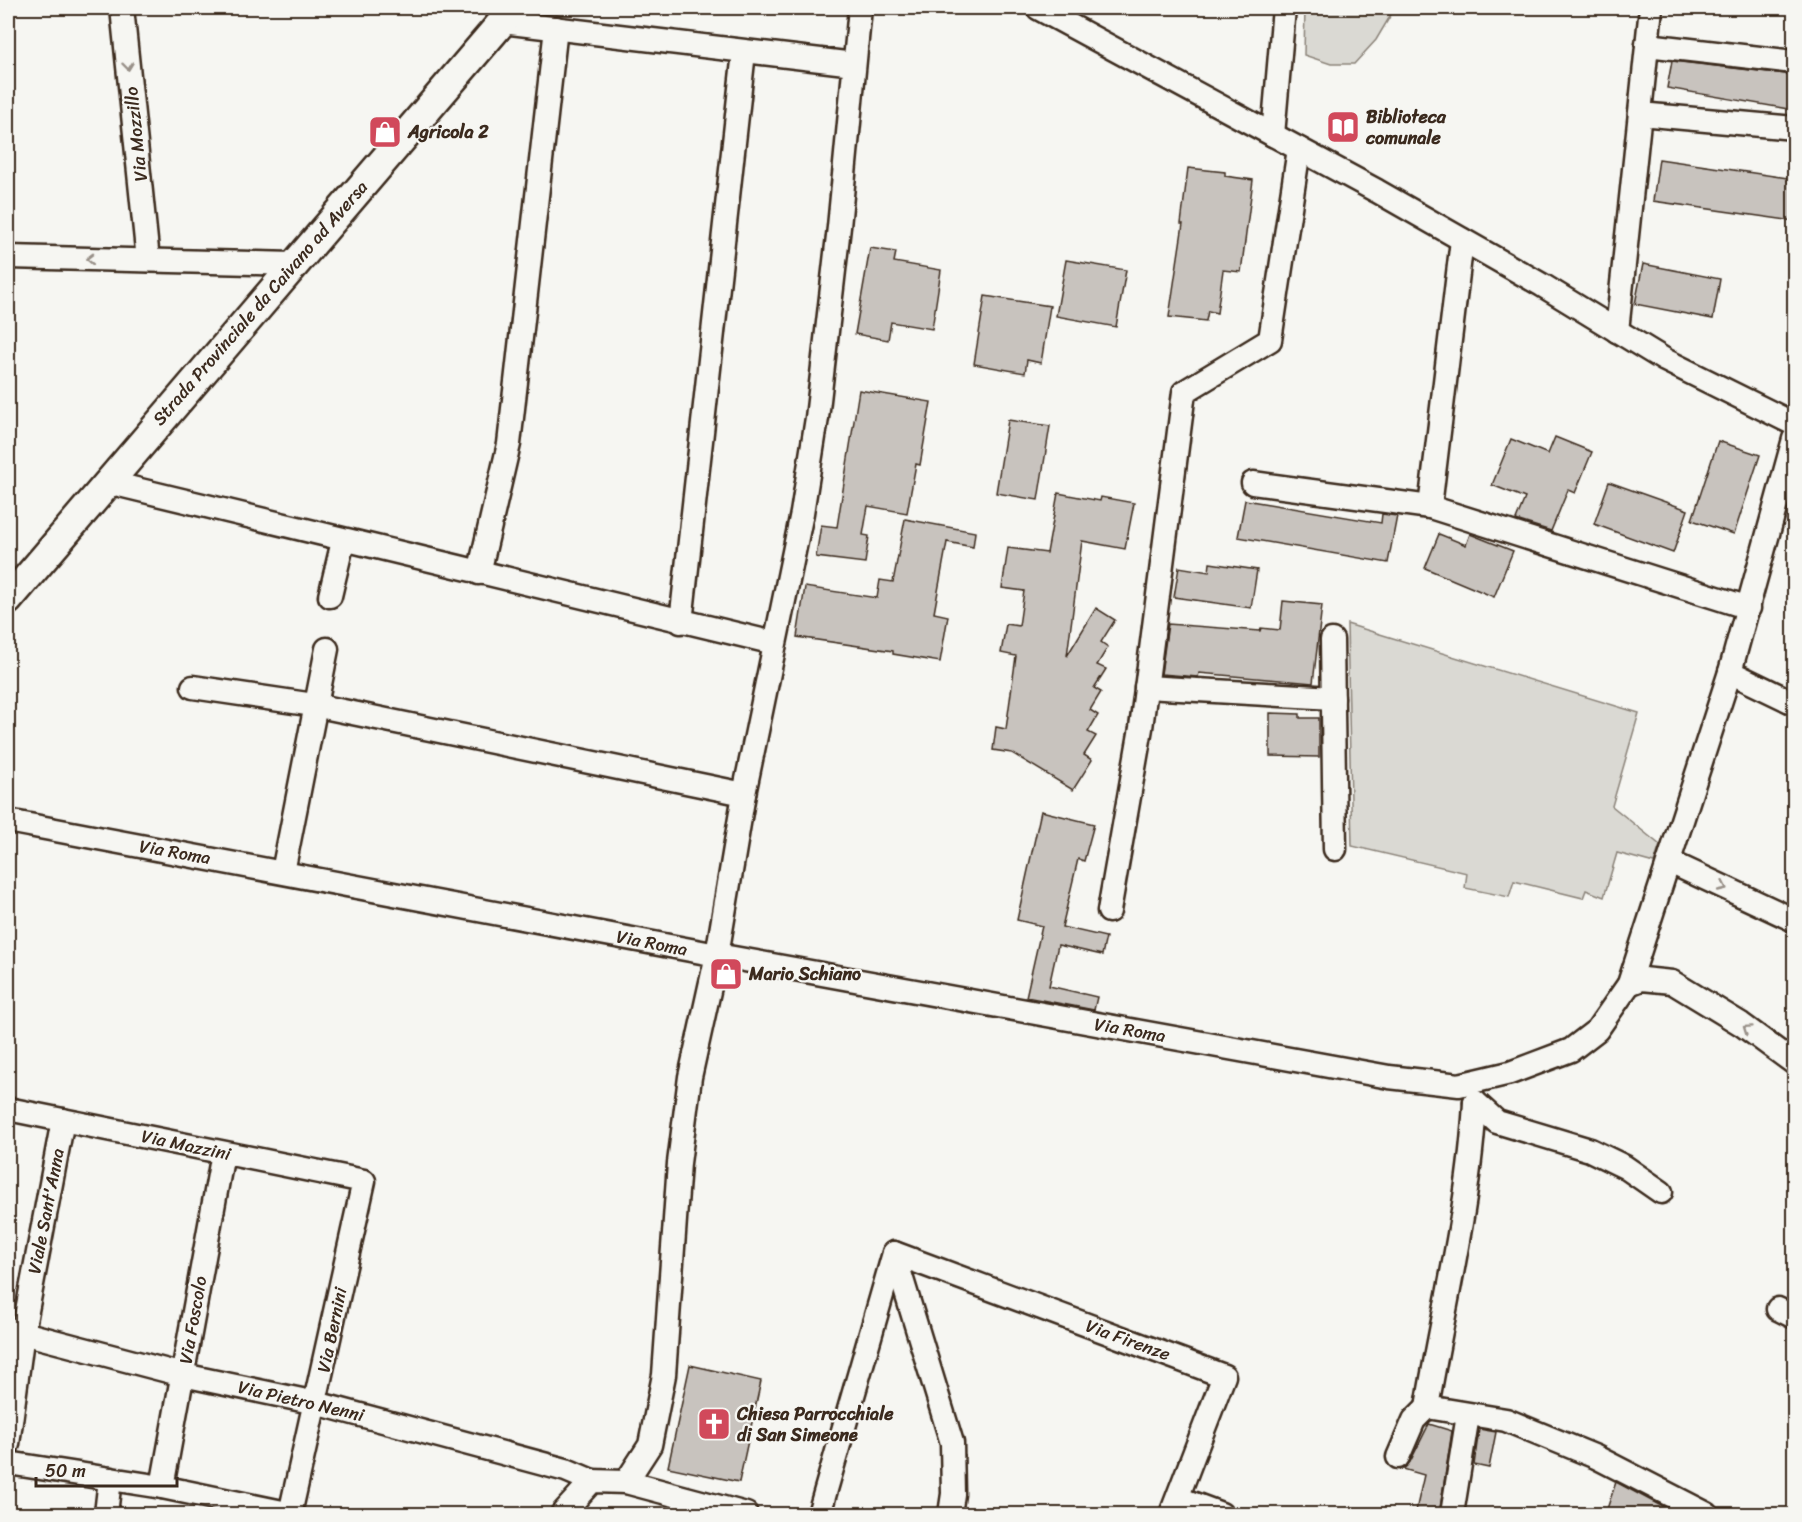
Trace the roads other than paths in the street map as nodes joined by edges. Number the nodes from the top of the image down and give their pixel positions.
1 (122, 8) edge
2 (860, 8) edge
3 (1038, 8) edge
4 (1284, 8) edge
5 (1651, 8) edge
6 (508, 15) edge
7 (556, 28) junction
8 (1647, 45) junction
9 (744, 52) junction
10 (1794, 62) edge
11 (854, 64) junction
12 (1640, 114) junction
13 (1794, 128) edge
14 (1273, 135) junction
15 (1299, 149) junction
16 (1462, 240) junction
17 (8, 257) edge
18 (148, 260) junction
19 (294, 264) junction
20 (1617, 331) junction
21 (1794, 424) edge
22 (1794, 439) edge
23 (1790, 473) edge
24 (107, 482) junction
25 (1253, 483) dead end
26 (1430, 507) junction
27 (343, 541) junction
28 (479, 573) junction
29 (330, 596) dead end
30 (8, 600) edge
31 (1749, 608) junction
32 (681, 622) junction
33 (1332, 640) dead end
34 (774, 643) junction
35 (327, 649) dead end
36 (1730, 672) junction
37 (193, 687) dead end
38 (1146, 687) junction
39 (1333, 698) junction
40 (1794, 703) edge
41 (314, 705) junction
42 (744, 794) junction
43 (8, 821) edge
44 (1335, 849) dead end
45 (1670, 862) junction
46 (283, 872) junction
47 (1110, 910) dead end
48 (1794, 920) edge
49 (717, 955) junction
50 (1629, 984) junction
51 (1794, 1063) edge
52 (1474, 1092) junction
53 (8, 1109) edge
54 (63, 1119) junction
55 (223, 1153) junction
56 (364, 1181) joint
57 (1661, 1192) dead end
58 (894, 1252) junction
59 (15, 1330) edge
60 (183, 1375) junction
61 (316, 1403) junction
62 (1427, 1407) junction
63 (1468, 1415) junction
64 (8, 1444) edge
65 (1398, 1457) dead end
66 (8, 1463) edge
67 (110, 1479) junction
68 (592, 1481) junction
69 (626, 1482) junction
70 (162, 1487) junction
71 (1174, 1506) edge
72 (291, 1514) edge
73 (106, 1515) edge
74 (562, 1515) edge
75 (746, 1515) edge
76 (819, 1515) edge
77 (950, 1515) edge
78 (1221, 1515) edge
79 (1452, 1515) edge
80 (1707, 1515) edge

1 -> 18 street, Via Mozzillo
2 - 11 street
3 - 14 street
4 - 14 street
5 - 8 street
6 - 7 street
6 - 19 main road, Strada Provinciale da Caivano ad Aversa
7 - 9 street
7 - 28 street
8 - 10 street
8 - 12 street
9 - 11 street
9 - 32 street
11 - 34 street
12 - 13 street
12 - 20 street
14 - 15 street
15 - 16 street
15 - 38 street
16 - 20 street
16 - 26 street
18 -> 17 street
18 - 19 street
19 - 24 main road, Strada Provinciale da Caivano ad Aversa
20 - 21 street
22 - 23 street, Via Roma
23 - 31 street, Via Roma
24 - 27 street
24 - 30 main road, Strada Provinciale da Caivano ad Aversa
25 - 26 street
26 - 31 street
27 - 28 street
27 - 29 street
28 - 32 street
31 - 36 street, Via Roma
32 - 34 street
33 - 39 street
34 - 42 street
35 - 41 street
36 - 40 street
36 - 45 street, Via Roma
37 - 41 street
38 - 39 street
38 - 47 street
39 - 44 street
41 - 42 street
41 - 46 street
42 - 49 street
43 - 46 street, Via Roma
45 -> 48 street
45 - 50 street, Via Roma
46 - 49 street, Via Roma
49 - 52 street, Via Roma
49 - 69 street
51 -> 50 street
50 - 52 street, Via Roma
52 - 57 street
52 - 62 street
53 - 54 street, Via Mazzini
54 - 55 street, Via Mazzini
54 - 59 street, Viale Sant'Anna
55 - 56 street, Via Mazzini
55 - 60 street, Via Foscolo
56 - 61 street, Via Bernini
58 - 71 street, Via Firenze
58 - 76 street
58 - 77 street
59 - 60 street, Via Pietro Nenni
59 - 64 street, Viale Sant'Anna
60 - 61 street, Via Pietro Nenni
60 - 70 street, Via Foscolo
61 - 68 street, Via Pietro Nenni
61 - 72 street, Via Bernini
62 - 63 street
62 - 65 street
63 - 79 street
63 - 80 street
66 - 67 street
67 - 70 street
67 - 73 street
68 - 69 street
68 - 74 street
69 - 75 street
70 - 72 street
71 - 78 street

